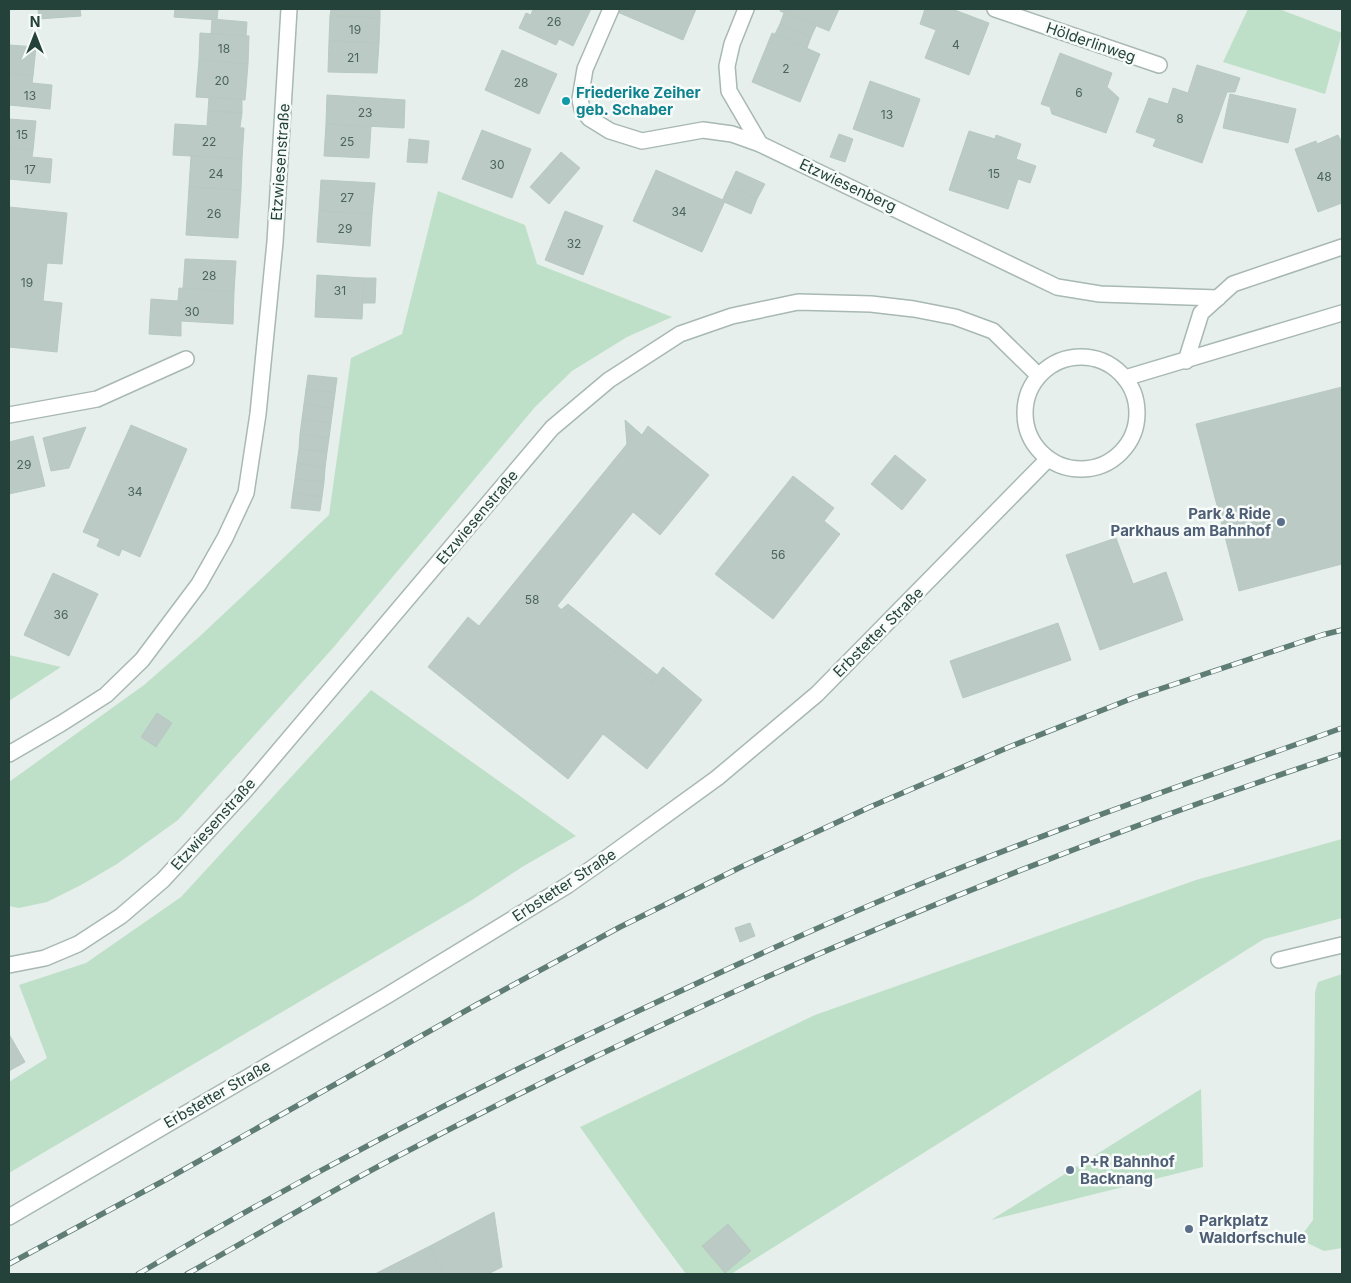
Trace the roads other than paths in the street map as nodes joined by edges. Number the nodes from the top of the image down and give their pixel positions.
1 (289, 9) edge
2 (611, 9) edge
3 (746, 9) edge
4 (995, 9) edge
5 (1159, 65) dead end
6 (760, 144) junction
7 (1342, 247) edge
8 (1218, 298) junction
9 (1342, 313) edge
10 (186, 359) dead end
11 (1186, 361) junction
12 (1038, 375) junction
13 (1124, 378) junction
14 (9, 416) edge
15 (1048, 459) junction
16 (9, 754) edge
17 (1342, 945) edge
18 (1279, 960) dead end
19 (9, 965) edge
20 (9, 1217) edge

1 - 16 street, Etzwiesenstraße
2 - 6 street, Etzwiesenberg
3 - 6 street
4 - 5 street, Hölderlinweg
6 - 8 street, Etzwiesenberg
7 - 8 street
8 - 11 street
9 - 11 street
10 - 14 street
11 - 13 street
12 - 13 street
12 - 15 street
12 - 19 street, Etzwiesenstraße
13 - 15 street
15 - 20 street, Erbstetter Straße
17 - 18 street

